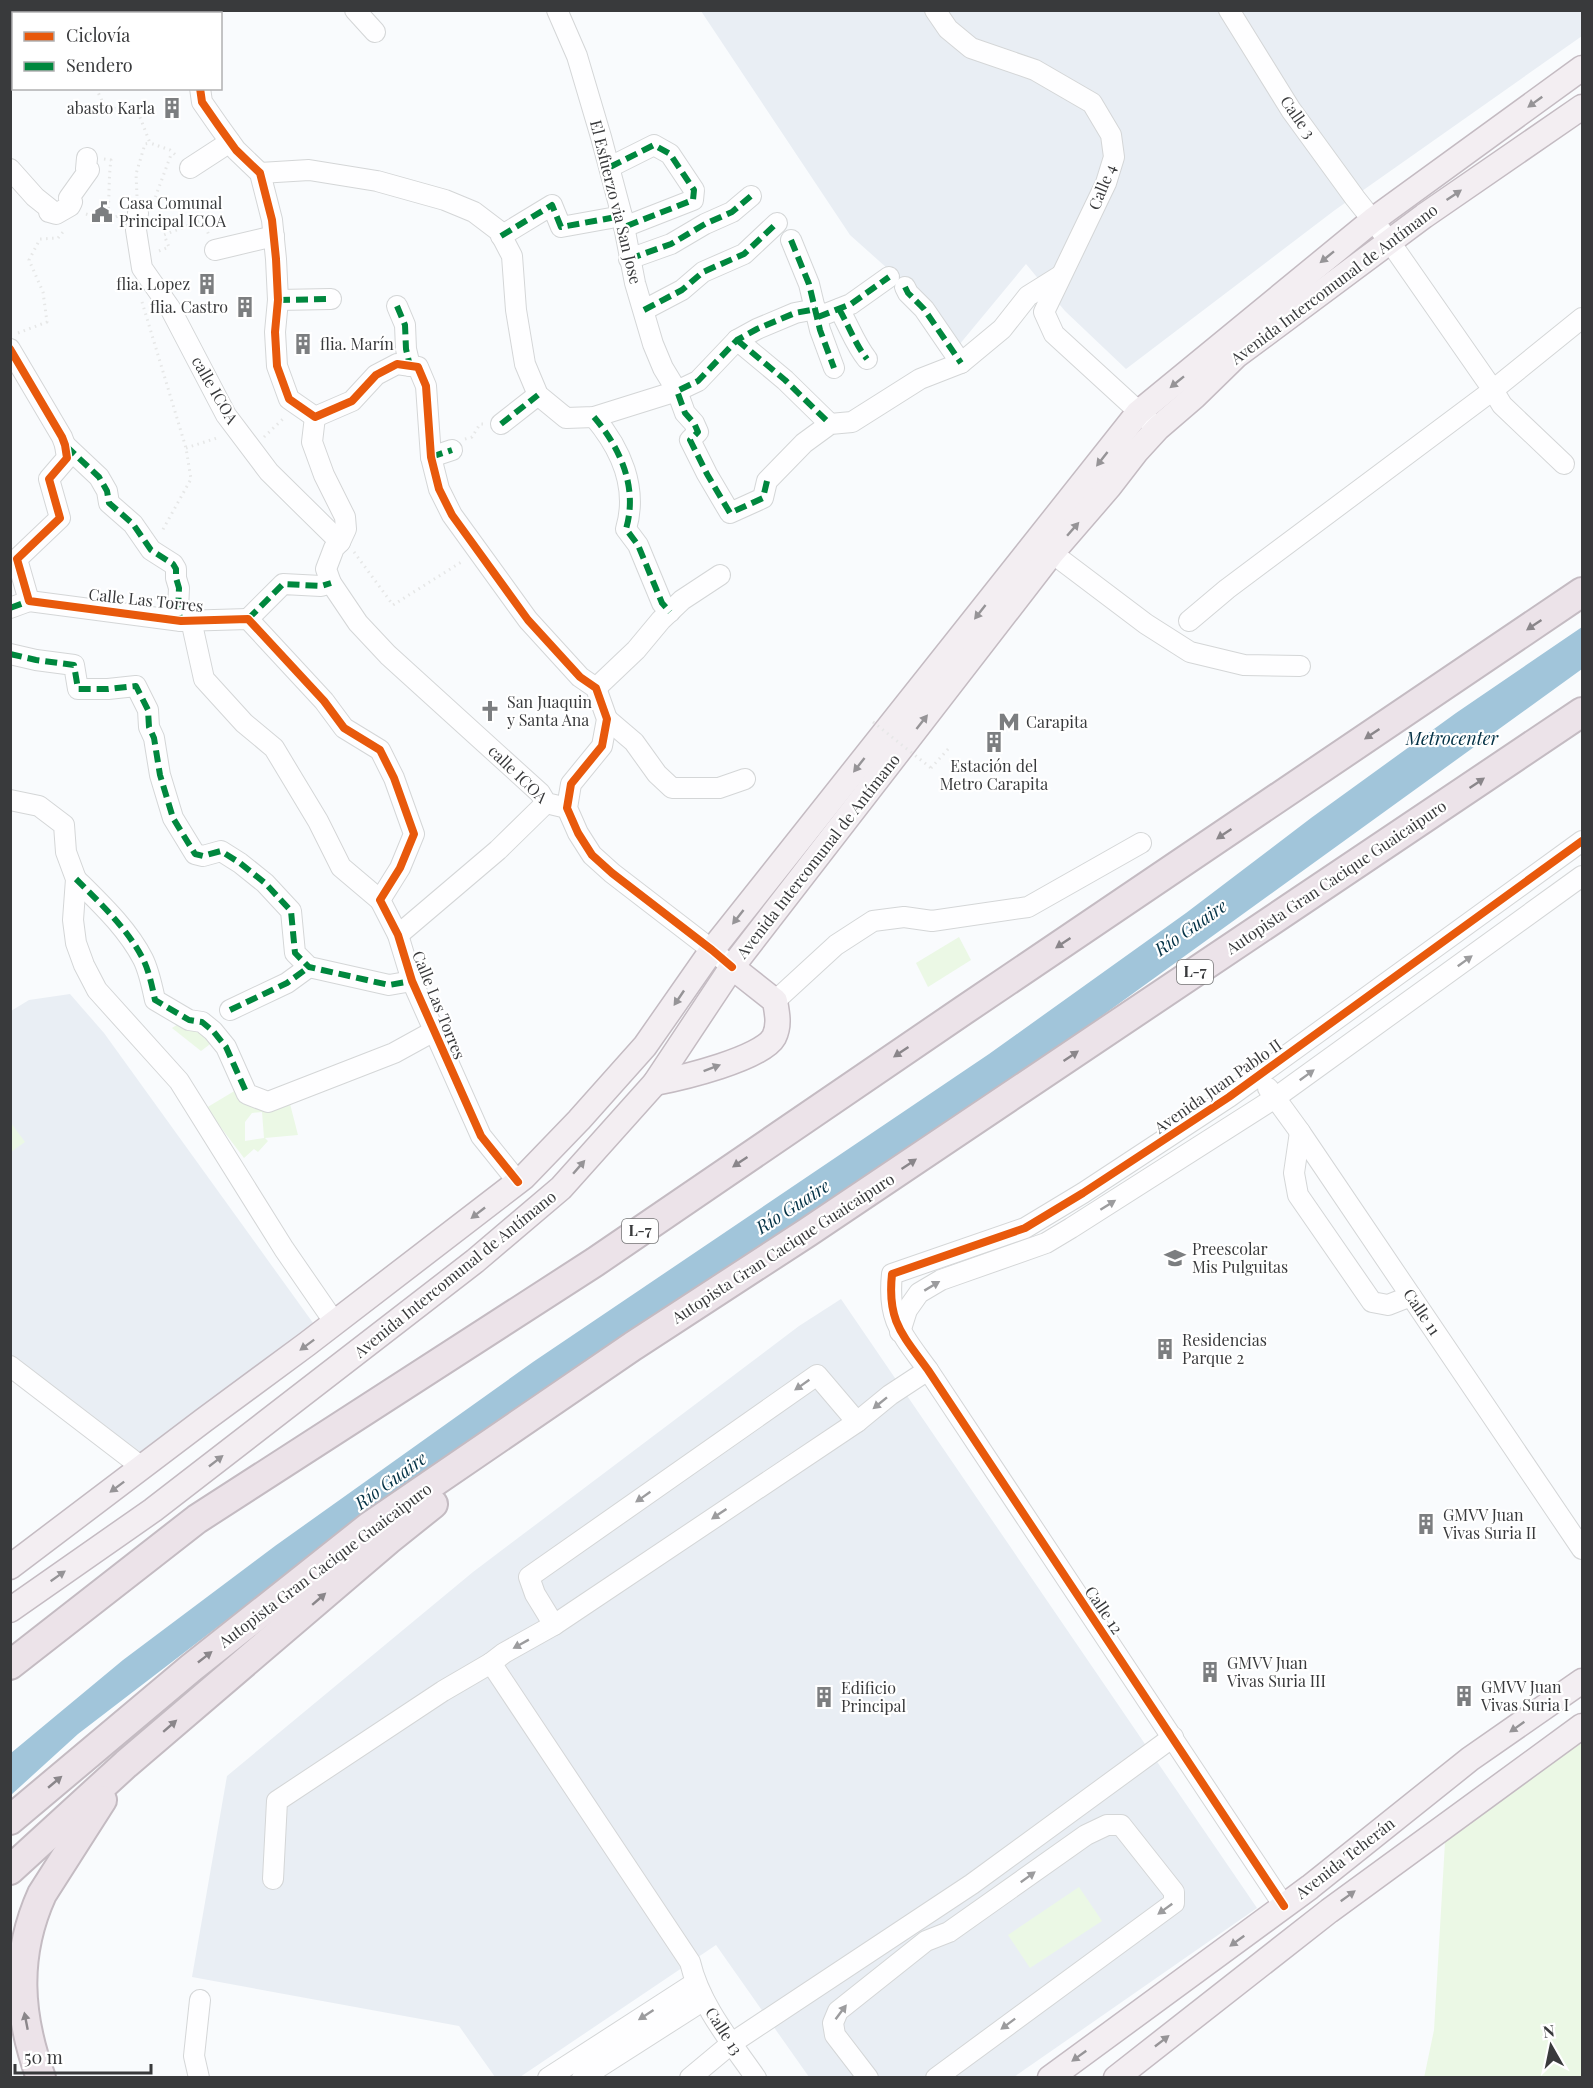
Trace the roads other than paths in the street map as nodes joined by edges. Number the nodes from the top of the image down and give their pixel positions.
1 (355, 10) edge
2 (557, 10) edge
3 (935, 10) edge
4 (1229, 10) edge
5 (375, 32) dead end
6 (1582, 68) edge
7 (200, 90) edge
8 (1582, 107) edge
9 (230, 142) junction
10 (87, 158) road end
11 (610, 167) junction
12 (190, 168) road end
13 (10, 169) edge
14 (260, 173) junction
15 (751, 196) dead end
16 (138, 213) road end
17 (1373, 220) junction
18 (623, 222) junction
19 (777, 223) dead end
20 (274, 236) junction
21 (501, 236) junction
22 (790, 240) dead end
23 (1390, 242) junction
24 (215, 250) road end
25 (629, 259) junction
26 (1060, 276) junction
27 (331, 299) dead end
28 (278, 300) junction
29 (397, 306) dead end
30 (839, 309) junction
31 (644, 310) junction
32 (817, 313) junction
33 (1582, 318) edge
34 (737, 340) junction
35 (10, 349) edge
36 (867, 359) dead end
37 (961, 363) junction
38 (410, 366) junction
39 (834, 368) dead end
40 (1493, 390) junction
41 (677, 391) junction
42 (538, 395) junction
43 (1138, 413) junction
44 (315, 417) junction
45 (594, 417) junction
46 (501, 424) road end
47 (830, 424) junction
48 (1158, 428) junction
49 (66, 445) junction
50 (452, 450) road end
51 (431, 457) junction
52 (1564, 464) dead end
53 (341, 539) junction
54 (1052, 553) junction
55 (720, 575) dead end
56 (331, 583) junction
57 (1582, 592) edge
58 (20, 604) edge
59 (670, 612) junction
60 (248, 619) junction
61 (186, 620) junction
62 (1189, 621) dead end
63 (10, 654) edge
64 (1300, 666) dead end
65 (596, 688) junction
66 (1582, 712) edge
67 (607, 719) junction
68 (745, 779) dead end
69 (10, 800) edge
70 (546, 803) junction
71 (567, 808) junction
72 (1582, 841) edge
73 (1141, 843) dead end
74 (1582, 876) edge
75 (76, 879) junction
76 (380, 900) junction
77 (398, 935) junction
78 (712, 950) junction
79 (309, 967) junction
80 (732, 967) junction
81 (412, 981) junction
82 (775, 1000) junction
83 (230, 1010) dead end
84 (434, 1031) junction
85 (1259, 1076) junction
86 (655, 1083) junction
87 (1275, 1098) junction
88 (1300, 1132) junction
89 (518, 1182) junction
90 (1411, 1296) junction
91 (335, 1323) junction
92 (900, 1332) junction
93 (633, 1346) junction
94 (10, 1366) edge
95 (928, 1370) junction
96 (857, 1422) junction
97 (142, 1468) junction
98 (1582, 1549) edge
99 (10, 1567) edge
100 (10, 1610) edge
101 (554, 1625) junction
102 (491, 1663) junction
103 (10, 1665) edge
104 (1582, 1681) edge
105 (1582, 1725) edge
106 (1173, 1737) junction
107 (126, 1764) junction
108 (10, 1820) edge
109 (10, 1870) edge
110 (273, 1879) dead end
111 (957, 1894) junction
112 (1284, 1906) junction
113 (980, 1911) junction
114 (963, 1922) junction
115 (699, 1991) junction
116 (200, 2000) dead end
117 (732, 2043) junction
118 (199, 2077) edge
119 (41, 2078) edge
120 (548, 2078) edge
121 (582, 2078) edge
122 (690, 2078) edge
123 (756, 2078) edge
124 (868, 2078) edge
125 (936, 2078) edge
126 (1050, 2078) edge
127 (1116, 2078) edge

1 - 5 street
2 - 11 street, El Esfuerzo via San Jose
3 - 26 street, Calle 4
4 - 17 street, Calle 3
6 -> 17 main road, Avenida Intercomunal de Antímano
7 - 9 street
23 -> 8 main road, Avenida Intercomunal de Antímano
9 - 12 street
9 - 14 street
10 - 13 street
11 - 18 street, El Esfuerzo via San Jose
11 - 18 street
14 - 20 street
14 - 21 street
15 - 25 street
16 - 53 street, calle ICOA
17 - 23 street, Calle 3
17 -> 43 main road, Avenida Intercomunal de Antímano
18 - 21 street
18 - 25 street, El Esfuerzo via San Jose
19 - 31 street
20 - 24 street
20 - 28 street
21 - 42 street
22 - 32 street
23 - 40 street
23 - 48 main road, Avenida Intercomunal de Antímano
25 - 31 street, El Esfuerzo via San Jose
26 - 37 street
26 - 43 street, Calle 4
27 - 28 street
28 - 44 street
29 - 38 street
30 - 32 street
30 - 36 street
30 - 37 street
31 - 41 street, El Esfuerzo via San Jose
32 - 34 street
32 - 39 street
33 - 40 street
34 - 41 street
34 - 47 street
35 - 49 street
37 - 47 street
38 - 44 street
38 - 51 street
40 - 52 street
40 - 62 street
41 - 45 street
41 - 47 street, El Esfuerzo via San Jose
42 - 45 street
42 - 46 street
43 - 48 street, Calle 4
43 -> 78 main road, Avenida Intercomunal de Antímano
44 - 53 street
45 - 59 street
54 -> 48 main road, Avenida Intercomunal de Antímano
49 - 58 street, Calle Las Torres
49 - 61 street
50 - 51 street
51 - 65 street
53 - 56 street
54 - 64 street
80 -> 54 main road, Avenida Intercomunal de Antímano
55 - 59 street
56 - 60 street
56 - 70 street, calle ICOA
57 -> 103 highway, L-7
58 - 61 street, Calle Las Torres
59 - 65 street
60 - 61 street, Calle Las Torres
60 - 76 street
61 - 76 street
63 - 79 street
65 - 67 street
93 -> 66 highway, Autopista Gran Cacique Guaicaipuro / L-7
67 - 68 street
67 - 71 street
69 - 75 street
70 - 71 street, calle ICOA
70 - 77 street
71 - 78 street
72 - 85 street, Avenida Juan Pablo II
73 - 82 street
87 -> 74 street
75 - 84 street
75 - 91 street
76 - 77 street, Calle Las Torres
77 - 81 street, Calle Las Torres
78 - 80 street
78 -> 89 main road, Avenida Intercomunal de Antímano
79 - 81 street
79 - 83 street
80 - 82 main road
80 - 86 main road, Avenida Intercomunal de Antímano
81 - 84 street, Calle Las Torres
86 -> 82 main road
84 - 89 street, Calle Las Torres
85 - 87 street, Calle 11
85 - 92 street, Avenida Juan Pablo II
100 -> 86 main road, Avenida Intercomunal de Antímano
87 - 88 street, Calle 11
92 -> 87 street
88 - 90 street, Calle 11
88 - 90 street
89 -> 91 main road, Avenida Intercomunal de Antímano
90 - 98 street, Calle 11
91 -> 97 main road, Avenida Intercomunal de Antímano
92 - 95 street, Calle 12
107 -> 93 highway
108 -> 93 highway, Autopista Gran Cacique Guaicaipuro / L-7
94 - 97 street
95 -> 96 street
95 - 106 street, Calle 12
96 -> 101 street
96 -> 101 street
97 -> 99 main road, Avenida Intercomunal de Antímano
101 -> 102 street
102 - 110 street
102 - 115 street, Calle 13
104 -> 112 main road, Avenida Teherán
127 -> 105 main road, Avenida Teherán
106 - 111 street
106 - 112 street, Calle 12
107 - 109 highway
119 -> 107 highway
111 - 113 street
111 - 114 street
111 - 117 street
112 -> 126 main road, Avenida Teherán
113 - 114 street
113 -> 125 street
124 -> 114 street
115 - 117 street, Calle 13
115 -> 120 street
115 - 121 street
116 - 118 street
117 - 122 street
117 - 123 street, Calle 13

